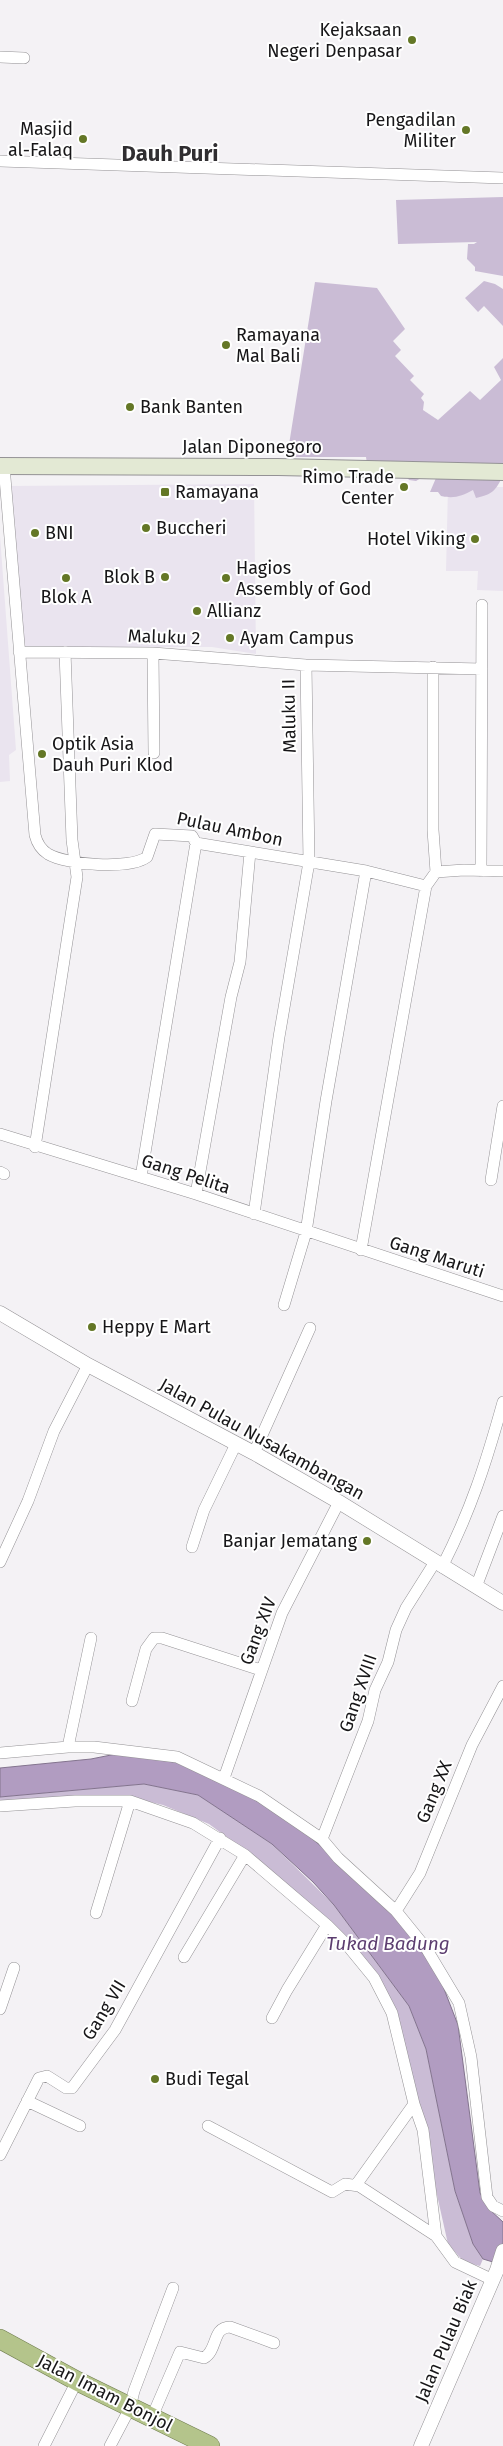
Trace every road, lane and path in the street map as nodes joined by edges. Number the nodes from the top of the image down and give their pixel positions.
1 (0, 57) edge
2 (24, 58) dead end
3 (0, 161) edge
4 (503, 178) edge
5 (2, 466) edge
6 (503, 472) edge
7 (482, 605) dead end
8 (20, 652) junction
9 (66, 652) junction
10 (153, 653) junction
11 (306, 665) junction
12 (432, 668) junction
13 (482, 669) junction
14 (154, 753) dead end
15 (196, 843) junction
16 (250, 852) junction
17 (308, 862) junction
18 (76, 863) junction
19 (481, 870) junction
20 (366, 871) junction
21 (503, 871) edge
22 (436, 872) junction
23 (426, 886) junction
24 (503, 1106) edge
25 (0, 1134) edge
26 (36, 1147) junction
27 (141, 1177) junction
28 (492, 1180) dead end
29 (196, 1194) junction
30 (254, 1214) junction
31 (306, 1232) junction
32 (361, 1250) junction
33 (503, 1296) edge
34 (284, 1305) dead end
35 (0, 1313) edge
36 (310, 1328) dead end
37 (88, 1365) junction
38 (503, 1402) edge
39 (236, 1444) junction
40 (254, 1453) junction
41 (339, 1502) junction
42 (503, 1516) edge
43 (192, 1546) dead end
44 (0, 1562) edge
45 (438, 1564) junction
46 (476, 1586) junction
47 (503, 1603) edge
48 (91, 1638) dead end
49 (261, 1670) junction
50 (503, 1686) edge
51 (132, 1701) dead end
52 (68, 1747) junction
53 (0, 1753) edge
54 (224, 1778) junction
55 (130, 1802) junction
56 (0, 1806) edge
57 (220, 1838) junction
58 (322, 1839) junction
59 (245, 1854) junction
60 (396, 1911) junction
61 (96, 1913) dead end
62 (327, 1925) junction
63 (184, 1957) dead end
64 (14, 1968) dead end
65 (0, 2009) edge
66 (272, 2018) dead end
67 (27, 2101) junction
68 (414, 2104) junction
69 (80, 2126) dead end
70 (208, 2126) dead end
71 (0, 2155) edge
72 (356, 2185) junction
73 (503, 2211) edge
74 (436, 2236) junction
75 (503, 2251) edge
76 (495, 2275) junction
77 (173, 2288) dead end
78 (0, 2339) edge
79 (274, 2343) dead end
80 (77, 2381) junction
81 (130, 2408) junction
82 (152, 2417) junction
83 (44, 2446) edge
84 (110, 2446) edge
85 (210, 2446) edge
86 (421, 2446) edge

1 - 2 street
3 - 4 street
5 - 6 main road, Jalan Diponegoro
5 - 8 street, Pulau Ambon
7 - 13 street
8 - 9 street, Maluku 2
8 - 18 street, Pulau Ambon
9 - 10 street, Maluku 2
9 - 18 street
10 - 11 street, Maluku 2
10 - 14 street
11 - 12 street, Maluku II
11 - 17 street, Maluku II
12 - 13 street, Maluku II
12 - 22 street
13 - 19 street
15 - 16 street, Pulau Ambon
15 - 18 street, Pulau Ambon
15 - 27 street
16 - 17 street, Pulau Ambon
16 - 29 street
17 - 20 street, Pulau Ambon
17 - 30 street, Maluku II
18 - 26 street
19 - 21 street
19 - 22 street
20 - 23 street, Pulau Ambon
20 - 31 street
22 - 23 street
23 - 32 street
24 - 28 street
25 - 26 street, Gang Pelita
26 - 27 street, Gang Pelita
27 - 29 street, Gang Pelita
29 - 30 street, Gang Pelita
30 - 31 street, Gang Pelita
31 - 32 street, Gang Pelita
31 - 34 street
32 - 33 street, Gang Maruti
35 - 37 street, Jalan Pulau Nusakambangan
36 - 40 street
37 - 39 street, Jalan Pulau Nusakambangan
37 - 44 street
38 - 45 street, Gang XVIII
39 - 40 street, Jalan Pulau Nusakambangan
39 - 43 street
40 - 41 street, Jalan Pulau Nusakambangan
41 - 45 street, Jalan Pulau Nusakambangan
41 - 49 street, Gang XIV
42 - 46 street
45 - 46 street, Jalan Pulau Nusakambangan
45 - 58 street, Gang XVIII
46 - 47 street, Jalan Pulau Nusakambangan
48 - 52 street
49 - 51 street
49 - 54 street, Gang XIV
50 - 60 street, Gang XX
52 - 53 street
52 - 54 street
54 - 58 street
55 - 56 street
55 - 57 street
55 - 61 street
57 - 59 street
57 - 67 street, Gang VII
58 - 60 street
59 - 62 street
59 - 63 street
60 - 73 street
62 - 66 street
62 - 68 street
64 - 65 street
67 - 69 street
67 - 71 street, Gang VII
68 - 72 street
68 - 74 street
70 - 72 street
72 - 74 street
74 - 76 street
75 - 76 street, Jalan Pulau Biak
76 - 86 street, Jalan Pulau Biak
77 - 81 street
78 - 80 highway, Jalan Imam Bonjol
79 - 82 street
80 - 81 highway, Jalan Imam Bonjol
80 - 83 street
81 - 82 highway, Jalan Imam Bonjol
81 - 84 street
82 - 85 highway, Jalan Imam Bonjol

